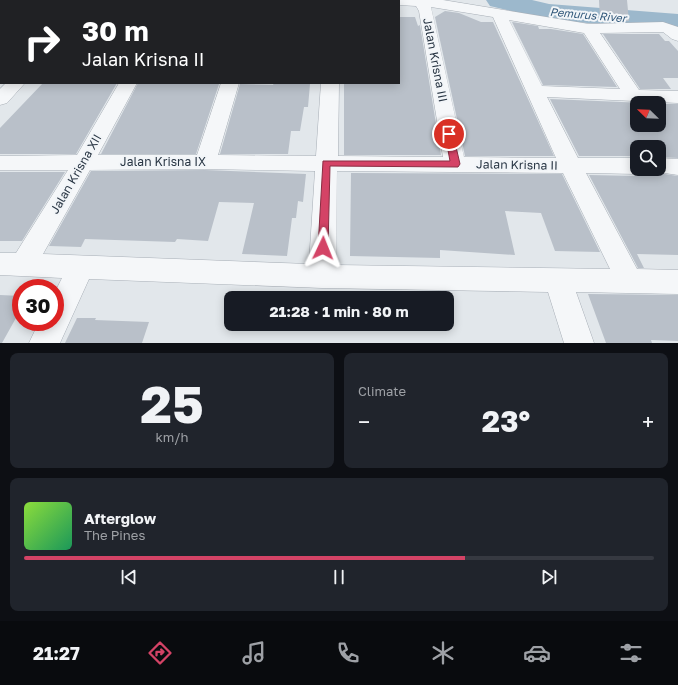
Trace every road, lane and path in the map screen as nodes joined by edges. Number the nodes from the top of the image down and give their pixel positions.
1 (400, 1) edge
2 (422, 3) junction
3 (499, 15) junction
4 (589, 29) junction
5 (678, 36) edge
6 (15, 84) edge
7 (127, 84) edge
8 (230, 84) edge
9 (330, 84) edge
10 (536, 91) junction
11 (633, 95) junction
12 (678, 97) edge
13 (0, 99) edge
14 (84, 162) junction
15 (205, 162) junction
16 (0, 163) edge
17 (326, 163) junction
18 (455, 164) junction
19 (571, 166) junction
20 (630, 166) edge
21 (666, 166) edge
22 (678, 167) edge
23 (12, 265) edge
24 (82, 266) junction
25 (322, 276) junction
26 (558, 281) junction
27 (630, 282) junction
28 (678, 282) edge
29 (64, 303) edge
30 (50, 331) edge
31 (44, 343) edge
32 (579, 343) edge

1 - 2 street
2 - 3 street
2 - 18 street, Jalan Krisna III
3 - 4 street
3 - 10 street
4 - 5 street
4 - 11 street
6 - 13 street
7 - 14 street, Jalan Krisna XII
8 - 15 street
9 - 17 street
10 - 11 street
10 - 19 street
11 - 12 street
14 - 15 street, Jalan Krisna IX
14 - 16 street, Jalan Krisna IX
14 - 23 street, Jalan Krisna XII
15 - 17 street, Jalan Krisna IX
17 - 18 street, Jalan Krisna II
17 - 25 street
18 - 19 street, Jalan Krisna II
19 - 20 street, Jalan Krisna II
19 - 27 street
21 - 22 street
23 - 24 street
24 - 25 street
24 - 29 street
25 - 26 street
26 - 27 street
26 - 32 street
27 - 28 street
30 - 31 street

